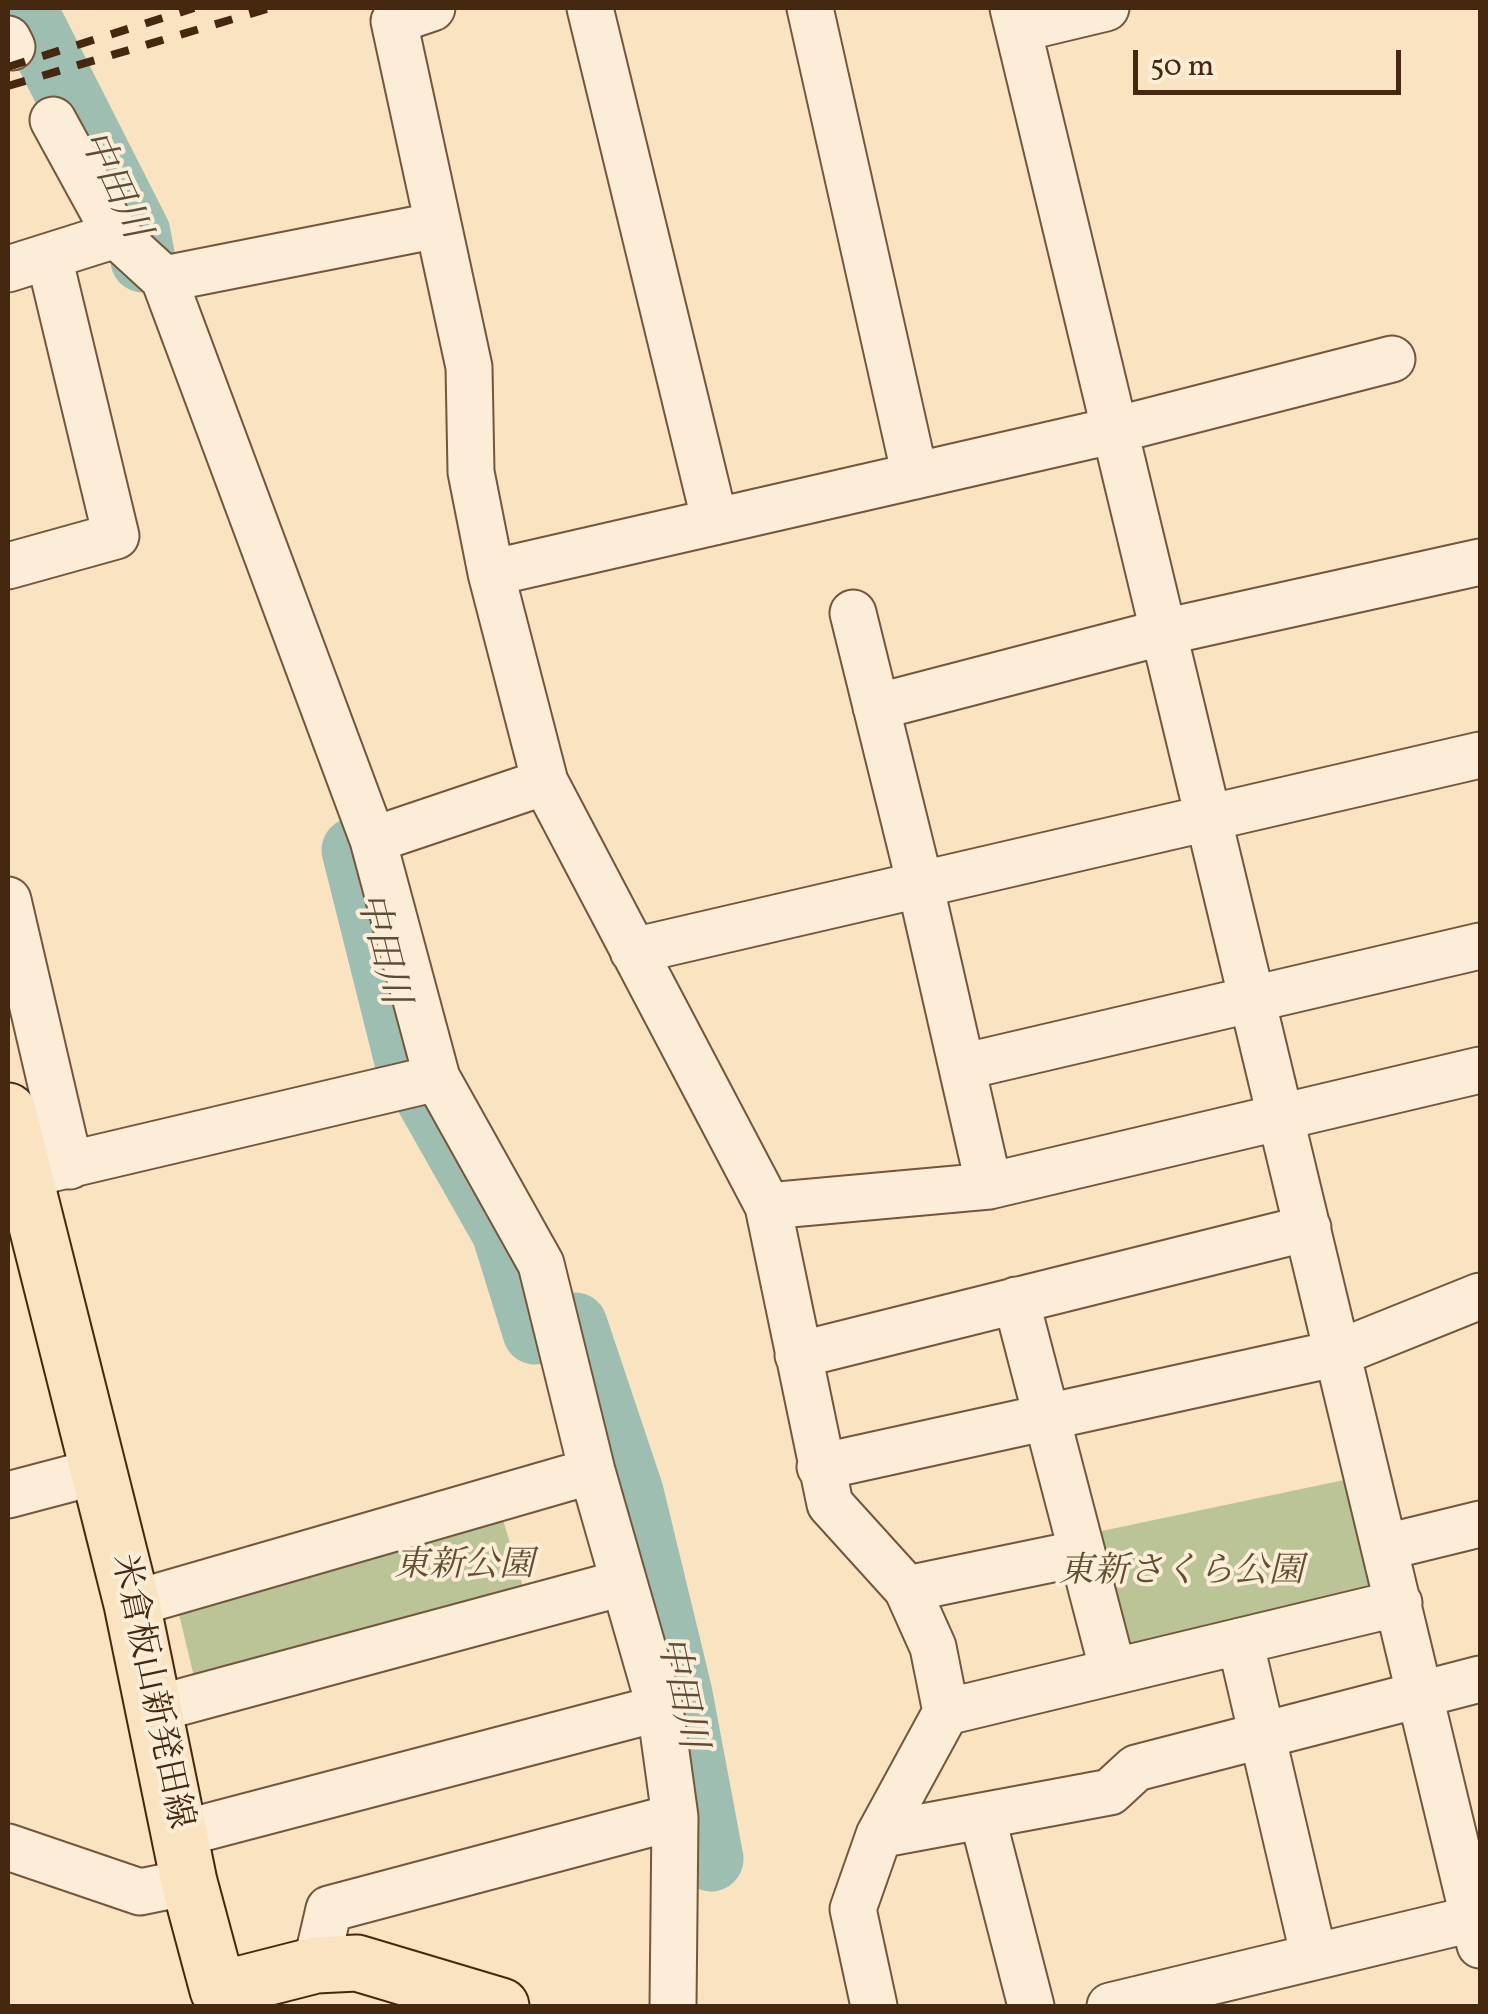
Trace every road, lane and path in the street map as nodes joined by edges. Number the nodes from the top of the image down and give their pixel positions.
1 (432, 8) edge
2 (590, 8) edge
3 (810, 8) edge
4 (1106, 8) edge
5 (1016, 18) edge
6 (52, 120) dead end
7 (438, 225) junction
8 (116, 235) junction
9 (28, 263) edge
10 (164, 280) junction
11 (1392, 358) dead end
12 (1115, 430) junction
13 (914, 476) junction
14 (715, 522) junction
15 (1480, 562) edge
16 (8, 566) edge
17 (492, 573) junction
18 (853, 613) dead end
19 (1164, 632) junction
20 (876, 706) junction
21 (1480, 755) edge
22 (545, 782) junction
23 (1209, 817) junction
24 (374, 840) junction
25 (920, 884) junction
26 (8, 900) edge
27 (1480, 946) edge
28 (634, 951) junction
29 (1253, 1000) junction
30 (962, 1067) junction
31 (1480, 1070) edge
32 (436, 1078) junction
33 (8, 1111) edge
34 (1282, 1116) junction
35 (33, 1174) edge
36 (989, 1186) junction
37 (768, 1206) junction
38 (1308, 1228) junction
39 (1016, 1300) junction
40 (1478, 1305) edge
41 (1338, 1353) junction
42 (798, 1355) junction
43 (1045, 1418) junction
44 (820, 1467) junction
45 (99, 1471) junction
46 (592, 1471) junction
47 (8, 1495) edge
48 (1480, 1524) edge
49 (1386, 1547) junction
50 (1080, 1553) junction
51 (622, 1583) junction
52 (907, 1589) junction
53 (1399, 1602) junction
54 (132, 1604) junction
55 (1240, 1641) junction
56 (1113, 1672) junction
57 (1480, 1679) edge
58 (1421, 1693) junction
59 (660, 1708) junction
60 (155, 1709) junction
61 (946, 1712) junction
62 (1264, 1734) junction
63 (982, 1816) junction
64 (675, 1817) junction
65 (879, 1835) junction
66 (8, 1847) edge
67 (184, 1858) junction
68 (1479, 1927) edge
69 (1314, 1957) junction
70 (316, 1965) junction
71 (220, 1998) edge
72 (500, 2006) edge
73 (673, 2006) edge
74 (874, 2006) edge
75 (1031, 2006) edge
76 (1110, 2006) edge

1 - 7 street
2 - 14 street
3 - 13 street
4 - 5 street
5 - 12 street
6 - 8 street
7 - 10 street
7 - 17 street
8 - 9 street
8 - 10 street
9 - 16 street
10 - 24 street
11 - 12 street
12 - 13 street
12 - 19 street
13 - 14 street
14 - 17 street
15 - 19 street
17 - 22 street
18 - 20 street
19 - 20 street
19 - 23 street
20 - 25 street
21 - 23 street
22 - 24 street
22 - 28 street
23 - 25 street
23 - 29 street
24 - 32 street
25 - 28 street
25 - 30 street
26 - 35 street
27 - 29 street
28 - 37 street
29 - 30 street
29 - 34 street
30 - 36 street
31 - 34 street
32 - 35 street
32 - 46 street
33 - 35 main road, 米倉板山新発田線
34 - 36 street
34 - 38 street
35 - 45 main road, 米倉板山新発田線
36 - 37 street
37 - 42 street
38 - 39 street
38 - 41 street
39 - 42 street
39 - 43 street
40 - 41 street
41 - 43 street
41 - 49 street
42 - 44 street
43 - 44 street
43 - 50 street
44 - 52 street
45 - 47 street
45 - 54 main road, 米倉板山新発田線
46 - 51 street
46 - 54 street
48 - 49 street
49 - 53 street
50 - 52 street
50 - 56 street
51 - 59 street
51 - 60 street
52 - 61 street
53 - 55 street
53 - 58 street
54 - 60 main road, 米倉板山新発田線
55 - 56 street
55 - 62 street
56 - 61 street
57 - 58 street
58 - 62 street
58 - 68 street
59 - 64 street
59 - 67 street
60 - 67 main road, 米倉板山新発田線
61 - 65 street
62 - 63 street
62 - 69 street
63 - 65 street
63 - 75 street
64 - 70 street
64 - 73 street
65 - 74 street
66 - 67 street
67 - 71 main road, 米倉板山新発田線
68 - 69 street
69 - 76 street
70 - 71 main road, 米倉板山新発田線
70 - 72 main road, 米倉板山新発田線

